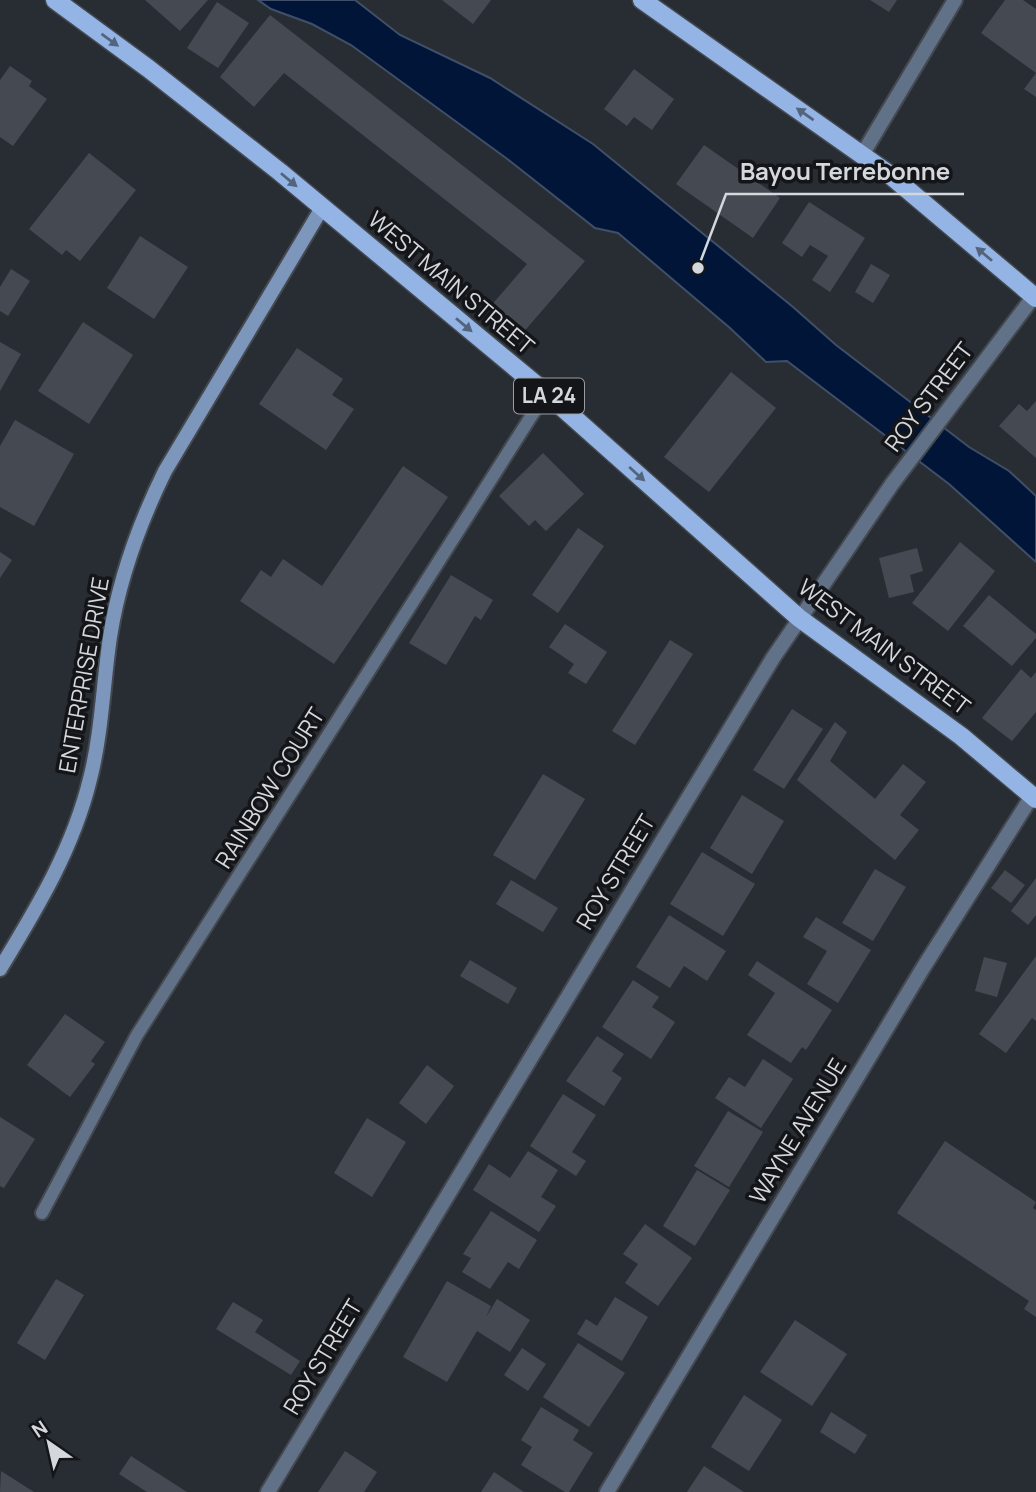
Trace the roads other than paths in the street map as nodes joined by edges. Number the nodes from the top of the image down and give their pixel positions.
1 (55, 0) edge
2 (642, 0) edge
3 (955, 0) edge
4 (862, 155) junction
5 (322, 208) junction
6 (1035, 297) edge
7 (546, 393) junction
8 (799, 618) junction
9 (1034, 798) edge
10 (0, 970) edge
11 (42, 1213) dead end
12 (268, 1492) edge
13 (607, 1492) edge

1 -> 5 main road, WEST MAIN STREET / LA 24
4 -> 2 main road
3 - 4 street
6 -> 4 main road
5 -> 7 main road, WEST MAIN STREET / LA 24
5 - 10 street, ENTERPRISE DRIVE
6 - 8 street, ROY STREET
7 -> 8 main road, WEST MAIN STREET / LA 24
7 - 11 lane, RAINBOW COURT
8 - 9 main road, WEST MAIN STREET / LA 24
8 - 12 street, ROY STREET
9 - 13 street, WAYNE AVENUE

